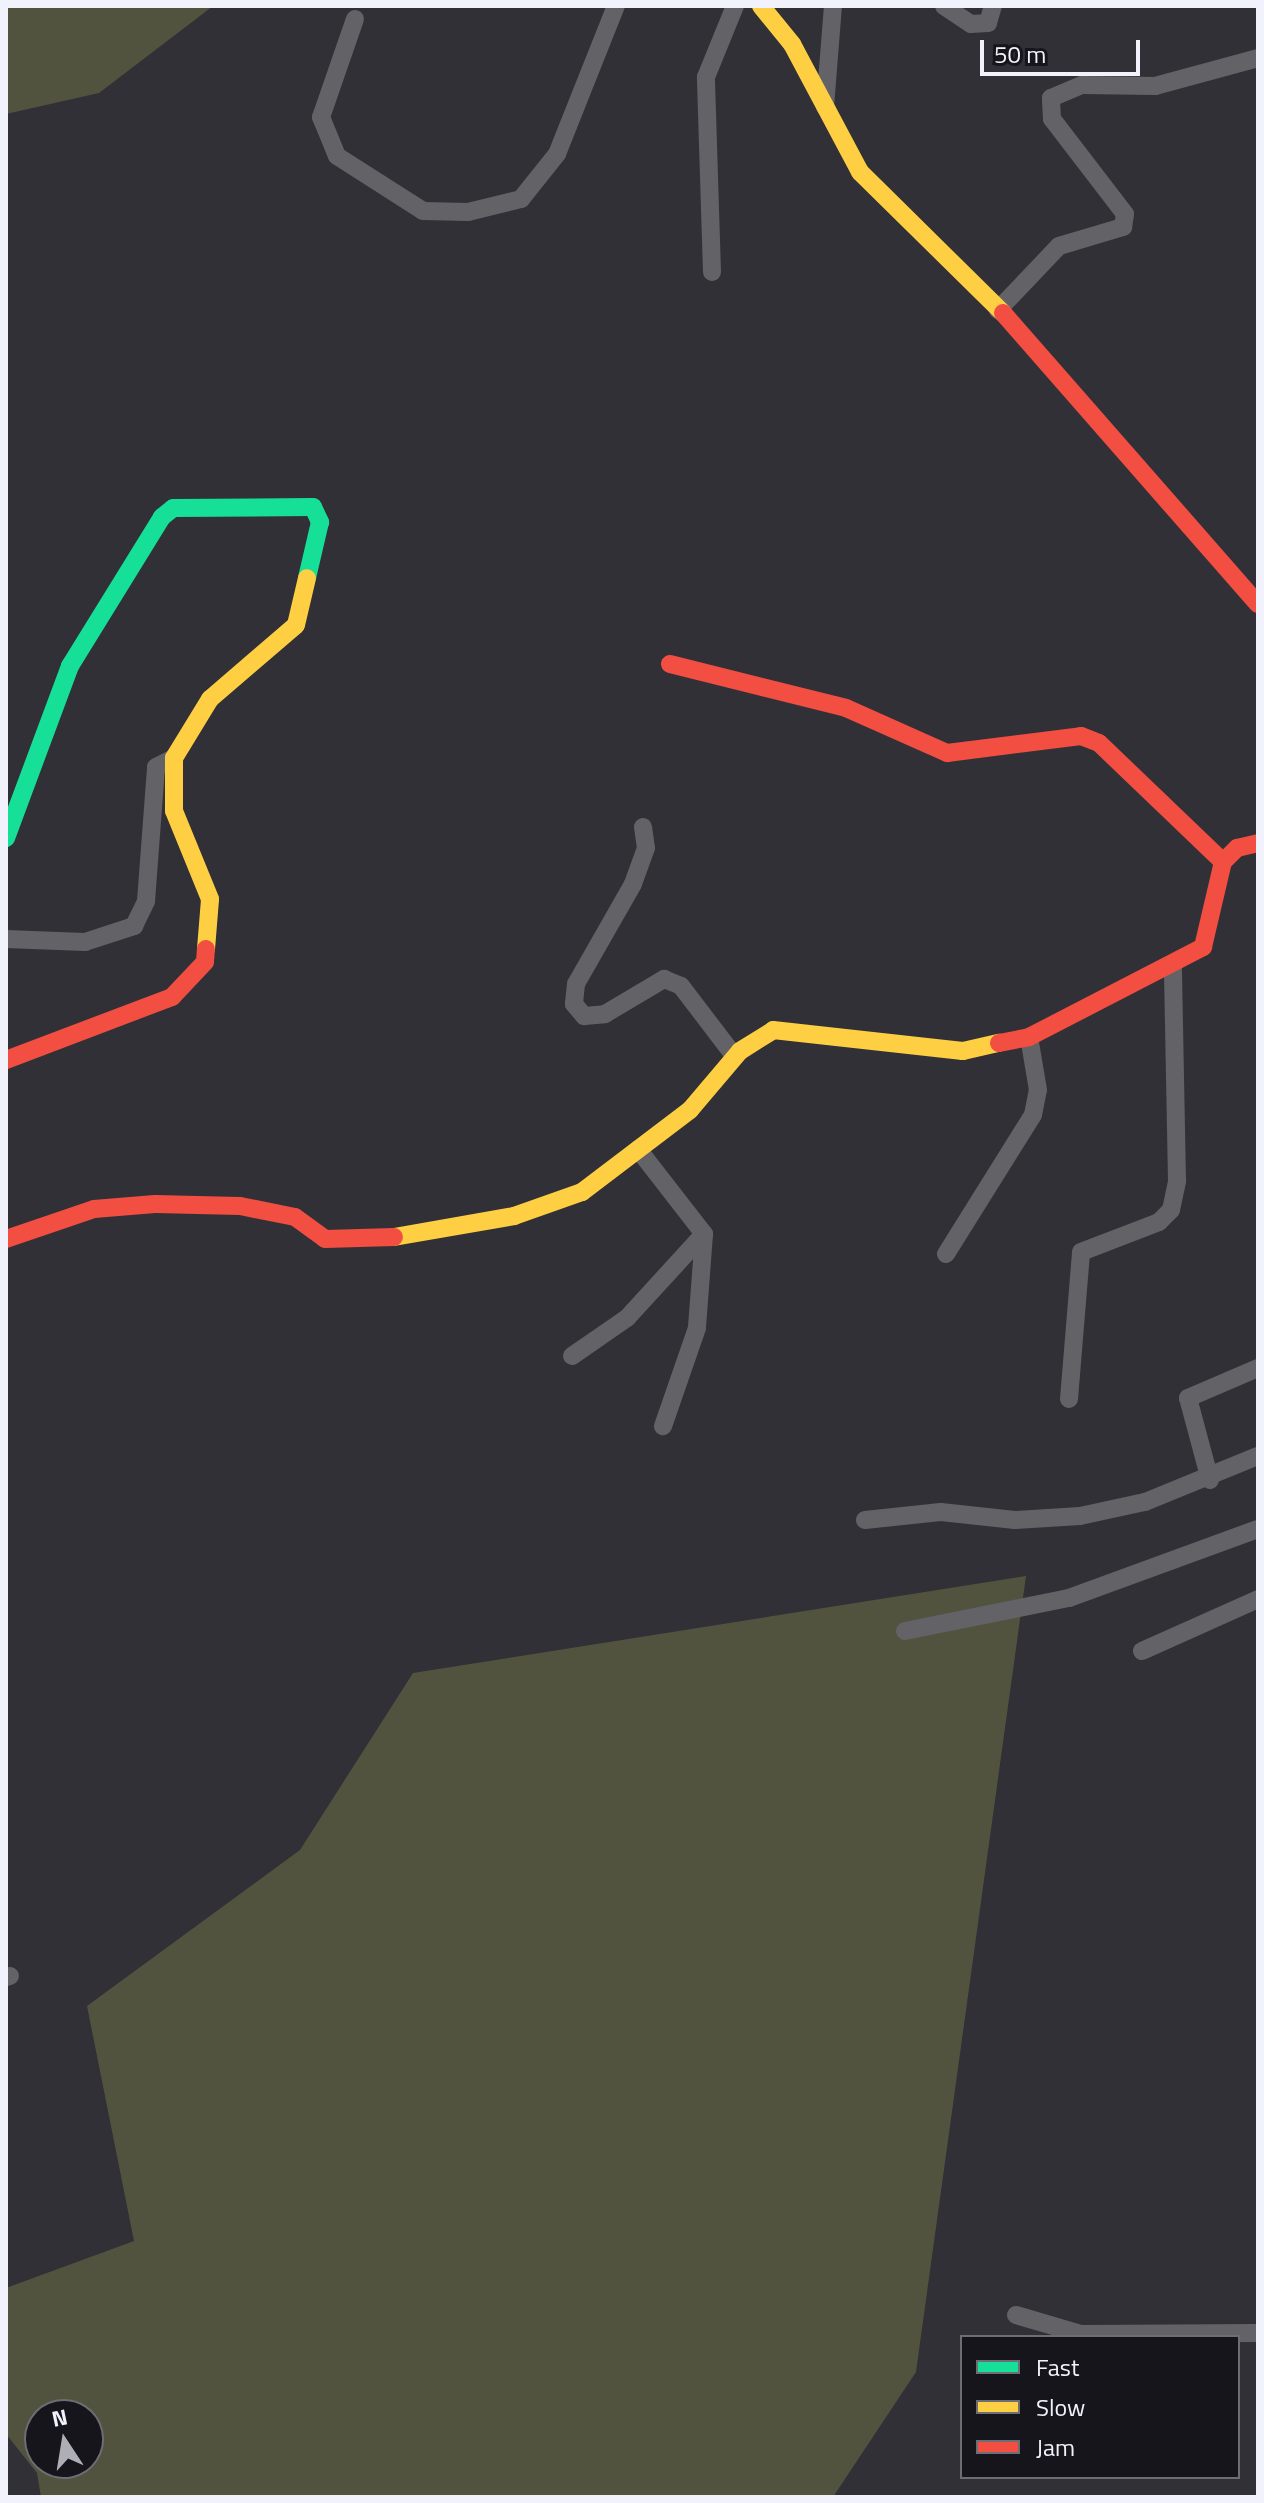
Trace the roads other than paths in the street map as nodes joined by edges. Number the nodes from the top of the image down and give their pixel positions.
1 (616, 6) edge
2 (735, 6) edge
3 (761, 6) edge
4 (833, 6) edge
5 (944, 6) edge
6 (993, 6) edge
7 (355, 19) dead end
8 (1258, 58) edge
9 (824, 110) junction
10 (712, 272) dead end
11 (998, 310) junction
12 (1258, 604) edge
13 (670, 664) dead end
14 (174, 758) junction
15 (643, 827) dead end
16 (6, 838) edge
17 (1258, 843) edge
18 (1223, 862) junction
19 (6, 939) edge
20 (1173, 968) junction
21 (1029, 1037) junction
22 (735, 1057) junction
23 (6, 1060) edge
24 (638, 1149) junction
25 (704, 1234) junction
26 (6, 1239) edge
27 (946, 1254) dead end
28 (572, 1356) dead end
29 (1258, 1368) edge
30 (1069, 1399) dead end
31 (663, 1426) dead end
32 (1258, 1456) edge
33 (1210, 1480) junction
34 (865, 1520) dead end
35 (1258, 1529) edge
36 (1258, 1599) edge
37 (905, 1631) dead end
38 (1142, 1651) dead end
39 (1016, 2315) dead end
40 (1258, 2333) edge

1 - 7 street
2 - 10 street
3 - 9 street
4 - 9 street
5 - 6 street
8 - 11 street
9 - 11 street
11 - 12 street
13 - 18 street
14 - 16 street
14 - 19 street
14 - 23 street
15 - 22 street
17 - 18 street
18 - 20 street
20 - 21 street
20 - 30 street
21 - 22 street
21 - 27 street
22 - 24 street
24 - 25 street
24 - 26 street
25 - 28 street
25 - 31 street
29 - 33 street
32 - 33 street
33 - 34 street
35 - 37 street
36 - 38 street
39 - 40 street

